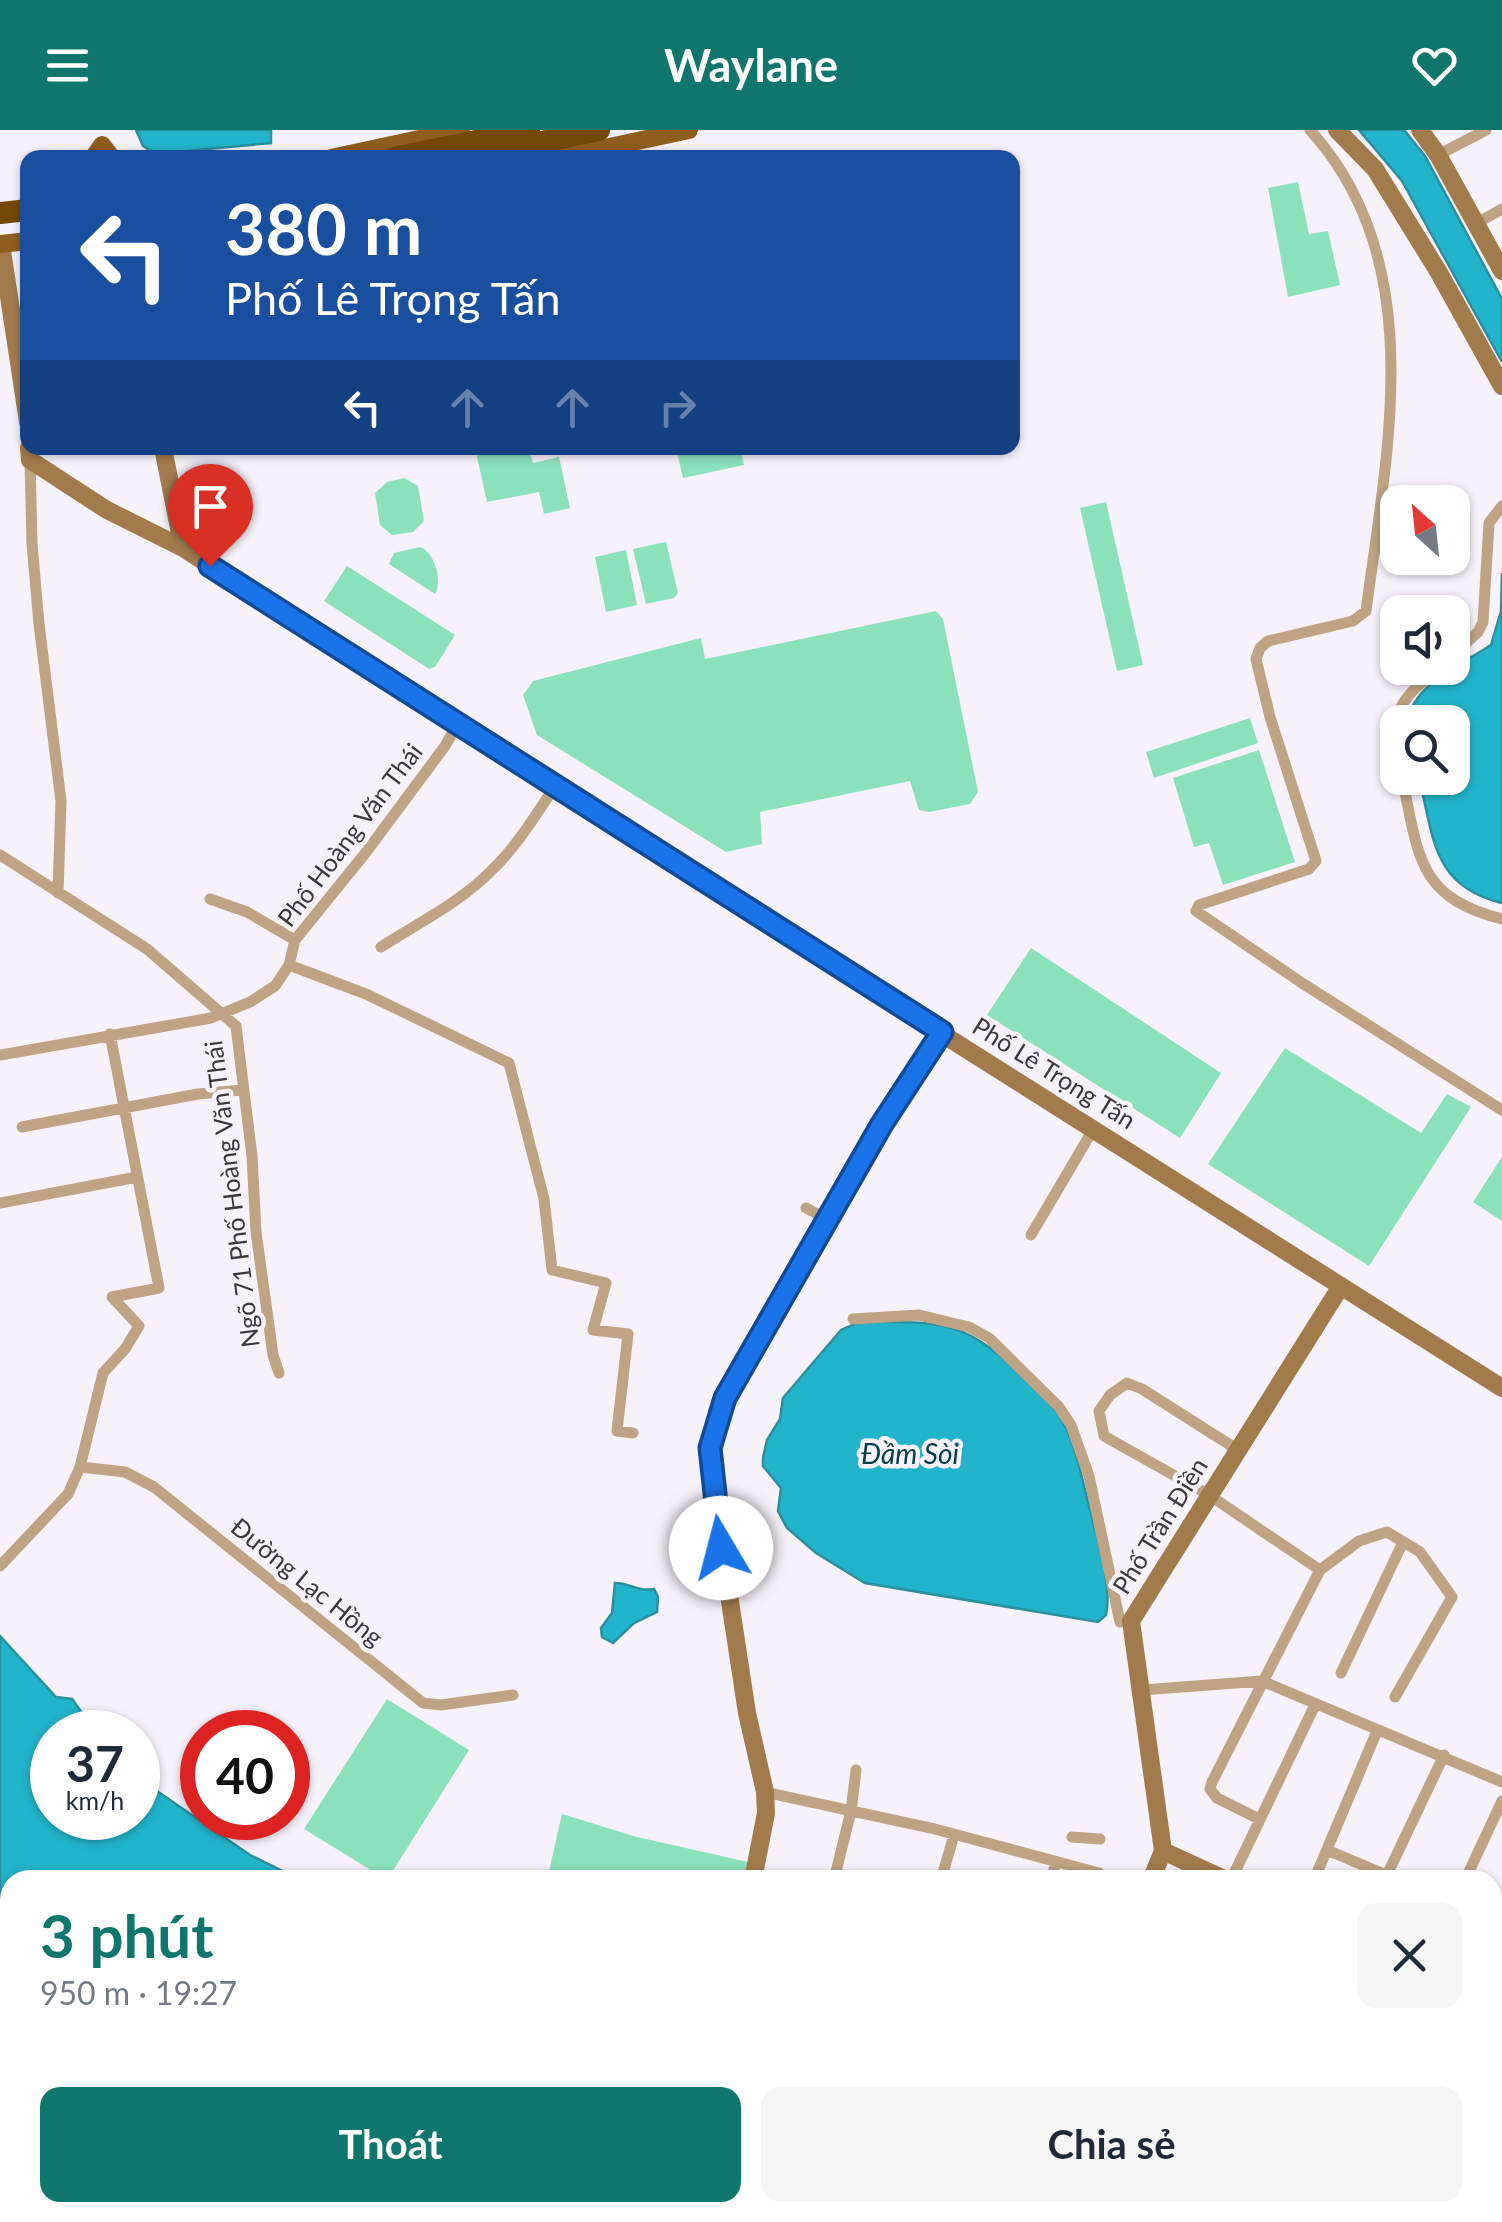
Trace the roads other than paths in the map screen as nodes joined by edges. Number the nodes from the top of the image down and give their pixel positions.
1 (461, 130) edge
2 (529, 130) edge
3 (586, 130) edge
4 (689, 130) edge
5 (1310, 130) edge
6 (1337, 130) edge
7 (1420, 130) edge
8 (1486, 130) edge
9 (595, 141) edge
10 (368, 150) edge
11 (433, 150) edge
12 (526, 150) edge
13 (1438, 156) junction
14 (1502, 209) edge
15 (1477, 223) junction
16 (0, 244) edge
17 (1502, 271) edge
18 (20, 371) edge
19 (1502, 386) edge
20 (30, 455) edge
21 (31, 455) edge
22 (164, 455) edge
23 (1502, 506) edge
24 (183, 548) junction
25 (1470, 639) edge
26 (1418, 685) edge
27 (1401, 705) edge
28 (457, 725) junction
29 (554, 788) junction
30 (1406, 795) edge
31 (0, 855) edge
32 (58, 893) junction
33 (210, 900) dead end
34 (1502, 919) edge
35 (295, 940) junction
36 (381, 947) dead end
37 (289, 965) junction
38 (223, 1014) junction
39 (942, 1032) junction
40 (110, 1034) junction
41 (0, 1055) edge
42 (242, 1090) junction
43 (124, 1109) junction
44 (1502, 1110) edge
45 (22, 1127) dead end
46 (1094, 1128) junction
47 (138, 1177) junction
48 (0, 1202) edge
49 (806, 1208) dead end
50 (827, 1219) junction
51 (1031, 1236) dead end
52 (1341, 1286) junction
53 (853, 1319) dead end
54 (278, 1373) dead end
55 (1502, 1388) edge
56 (633, 1433) dead end
57 (1238, 1450) junction
58 (80, 1467) junction
59 (1209, 1495) junction
60 (1404, 1542) junction
61 (0, 1566) edge
62 (1320, 1570) junction
63 (1120, 1622) dead end
64 (1341, 1673) dead end
65 (1262, 1681) junction
66 (1142, 1690) junction
67 (513, 1695) dead end
68 (1395, 1697) dead end
69 (1315, 1705) junction
70 (1377, 1731) junction
71 (1444, 1755) junction
72 (856, 1770) dead end
73 (1502, 1782) edge
74 (765, 1792) junction
75 (1502, 1801) edge
76 (851, 1810) junction
77 (1259, 1819) junction
78 (954, 1835) junction
79 (1072, 1837) dead end
80 (1100, 1839) dead end
81 (1327, 1850) junction
82 (1163, 1851) junction
83 (1056, 1862) junction
84 (755, 1870) edge
85 (836, 1870) edge
86 (944, 1870) edge
87 (1054, 1870) edge
88 (1080, 1870) edge
89 (1155, 1870) edge
90 (1206, 1870) edge
91 (1233, 1870) edge
92 (1318, 1870) edge
93 (1374, 1870) edge
94 (1396, 1870) edge
95 (1470, 1870) edge

1 - 10 main road
2 - 11 highway
3 - 9 main road
4 - 9 main road
5 - 44 street
6 - 19 street
7 - 13 street
8 - 13 street
9 - 12 highway, bridge
13 - 15 street
14 - 15 street
15 - 17 street
16 - 18 street
20 - 32 street
21 - 24 street, Phố Lê Trọng Tấn
22 - 24 street
23 - 25 street
24 - 28 street, Phố Lê Trọng Tấn
26 - 27 street
28 - 29 street, Phố Lê Trọng Tấn
28 - 35 street, Phố Hoàng Văn Thái
29 - 36 street
29 - 39 street, Phố Lê Trọng Tấn
30 - 34 street
31 - 32 street
32 - 38 street
33 - 35 street
35 - 37 street, Phố Hoàng Văn Thái
37 - 38 street, Phố Hoàng Văn Thái
37 - 56 street
38 - 40 street, Phố Hoàng Văn Thái
38 - 42 street, Ngõ 71 Phố Hoàng Văn Thái
39 - 46 street, Phố Lê Trọng Tấn
39 - 50 street
40 - 41 street, Phố Hoàng Văn Thái
40 - 43 street
42 - 43 street
42 - 54 street, Ngõ 71 Phố Hoàng Văn Thái
43 - 45 street
43 - 47 street
46 - 51 street
46 - 52 street, Phố Lê Trọng Tấn
47 - 48 street
47 - 58 street
49 - 50 street
50 - 74 street
52 - 55 street, Phố Lê Trọng Tấn
52 - 57 street, Phố Trần Điền
53 - 63 street
57 - 59 street, Phố Trần Điền
57 - 59 street
58 - 61 street
58 - 67 street, Đường Lạc Hồng
59 - 62 street
59 - 66 street, Phố Trần Điền
60 - 62 street
60 - 64 street
60 - 68 street
62 - 65 street
65 - 66 street
65 - 69 street
65 - 77 street
66 - 82 street, Phố Trần Điền
69 - 70 street
69 - 77 street
70 - 71 street
70 - 81 street
71 - 73 street
71 - 94 street
72 - 76 street
74 - 76 street
74 - 84 street
75 - 95 street
76 - 78 street
76 - 85 street
77 - 91 street
78 - 83 street
78 - 86 street
79 - 80 street
81 - 92 street
81 - 93 street
82 - 89 street, Phố Trần Điền
82 - 90 street
83 - 87 street
83 - 88 street

